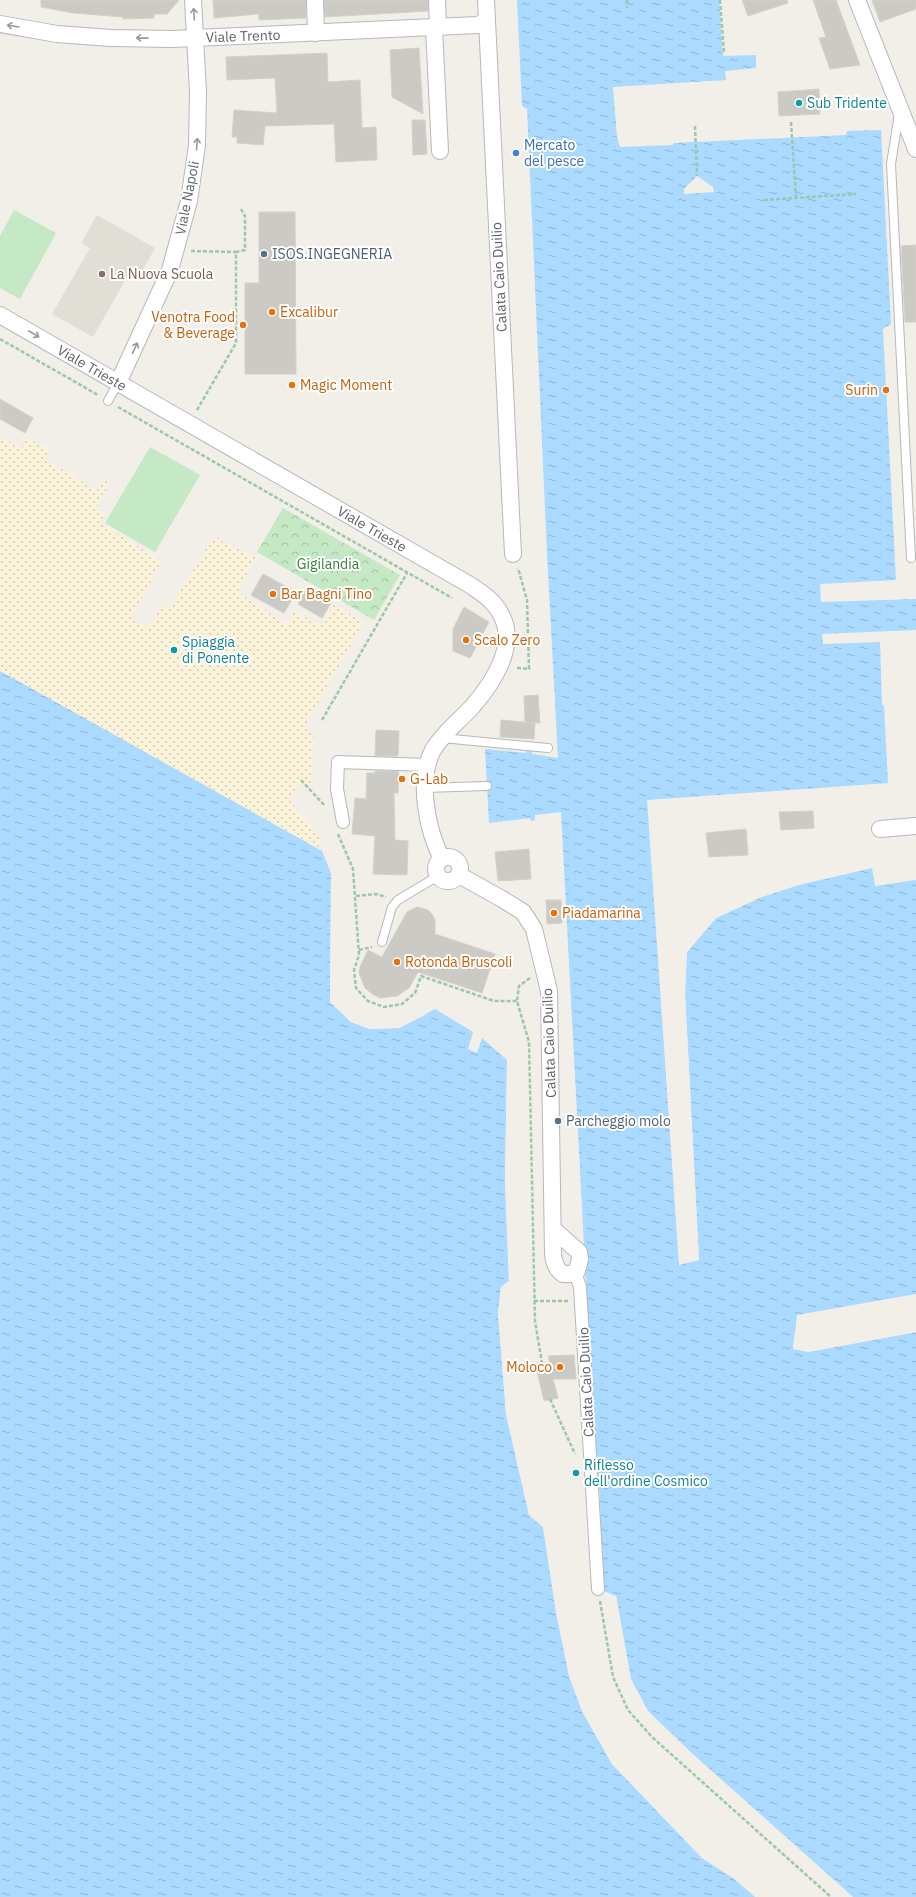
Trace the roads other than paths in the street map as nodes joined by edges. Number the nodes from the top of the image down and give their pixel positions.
1 (193, 0) edge
2 (315, 0) edge
3 (437, 0) edge
4 (486, 0) edge
5 (857, 0) edge
6 (486, 21) junction
7 (0, 24) edge
8 (436, 27) junction
9 (316, 33) junction
10 (195, 38) junction
11 (899, 110) junction
12 (916, 150) edge
13 (440, 152) dead end
14 (0, 315) edge
15 (118, 383) junction
16 (108, 401) road end
17 (513, 554) road end
18 (911, 558) dead end
19 (441, 738) junction
20 (548, 748) dead end
21 (428, 765) junction
22 (487, 786) dead end
23 (425, 788) junction
24 (343, 822) dead end
25 (916, 826) edge
26 (880, 829) dead end
27 (442, 859) junction
28 (458, 875) junction
29 (438, 876) junction
30 (382, 942) dead end
31 (553, 1228) junction
32 (575, 1272) junction
33 (598, 1589) road end

10 -> 1 street, Viale Napoli
2 - 9 street
3 - 8 street
4 - 6 street, Calata Caio Duilio
5 - 11 street
6 - 8 street, Viale Trento
6 - 17 street, Calata Caio Duilio
10 -> 7 street, Viale Trento
8 - 9 street, Viale Trento
8 - 13 street
9 - 10 street, Viale Trento
15 -> 10 street, Viale Napoli
11 - 12 street
11 - 18 lane
14 -> 15 street, Viale Trieste
15 - 16 lane
15 - 19 street, Viale Trieste
19 - 20 lane
19 - 21 street, Viale Trieste
21 - 23 street, Viale Trieste
21 - 24 street
22 - 23 lane
23 - 27 street, Viale Trieste
25 - 26 street
27 - 28 street
27 - 29 street
28 - 29 street
28 - 31 street, Calata Caio Duilio
29 - 30 lane
31 - 32 street, Calata Caio Duilio
31 - 32 street, Calata Caio Duilio
32 - 33 street, Calata Caio Duilio

